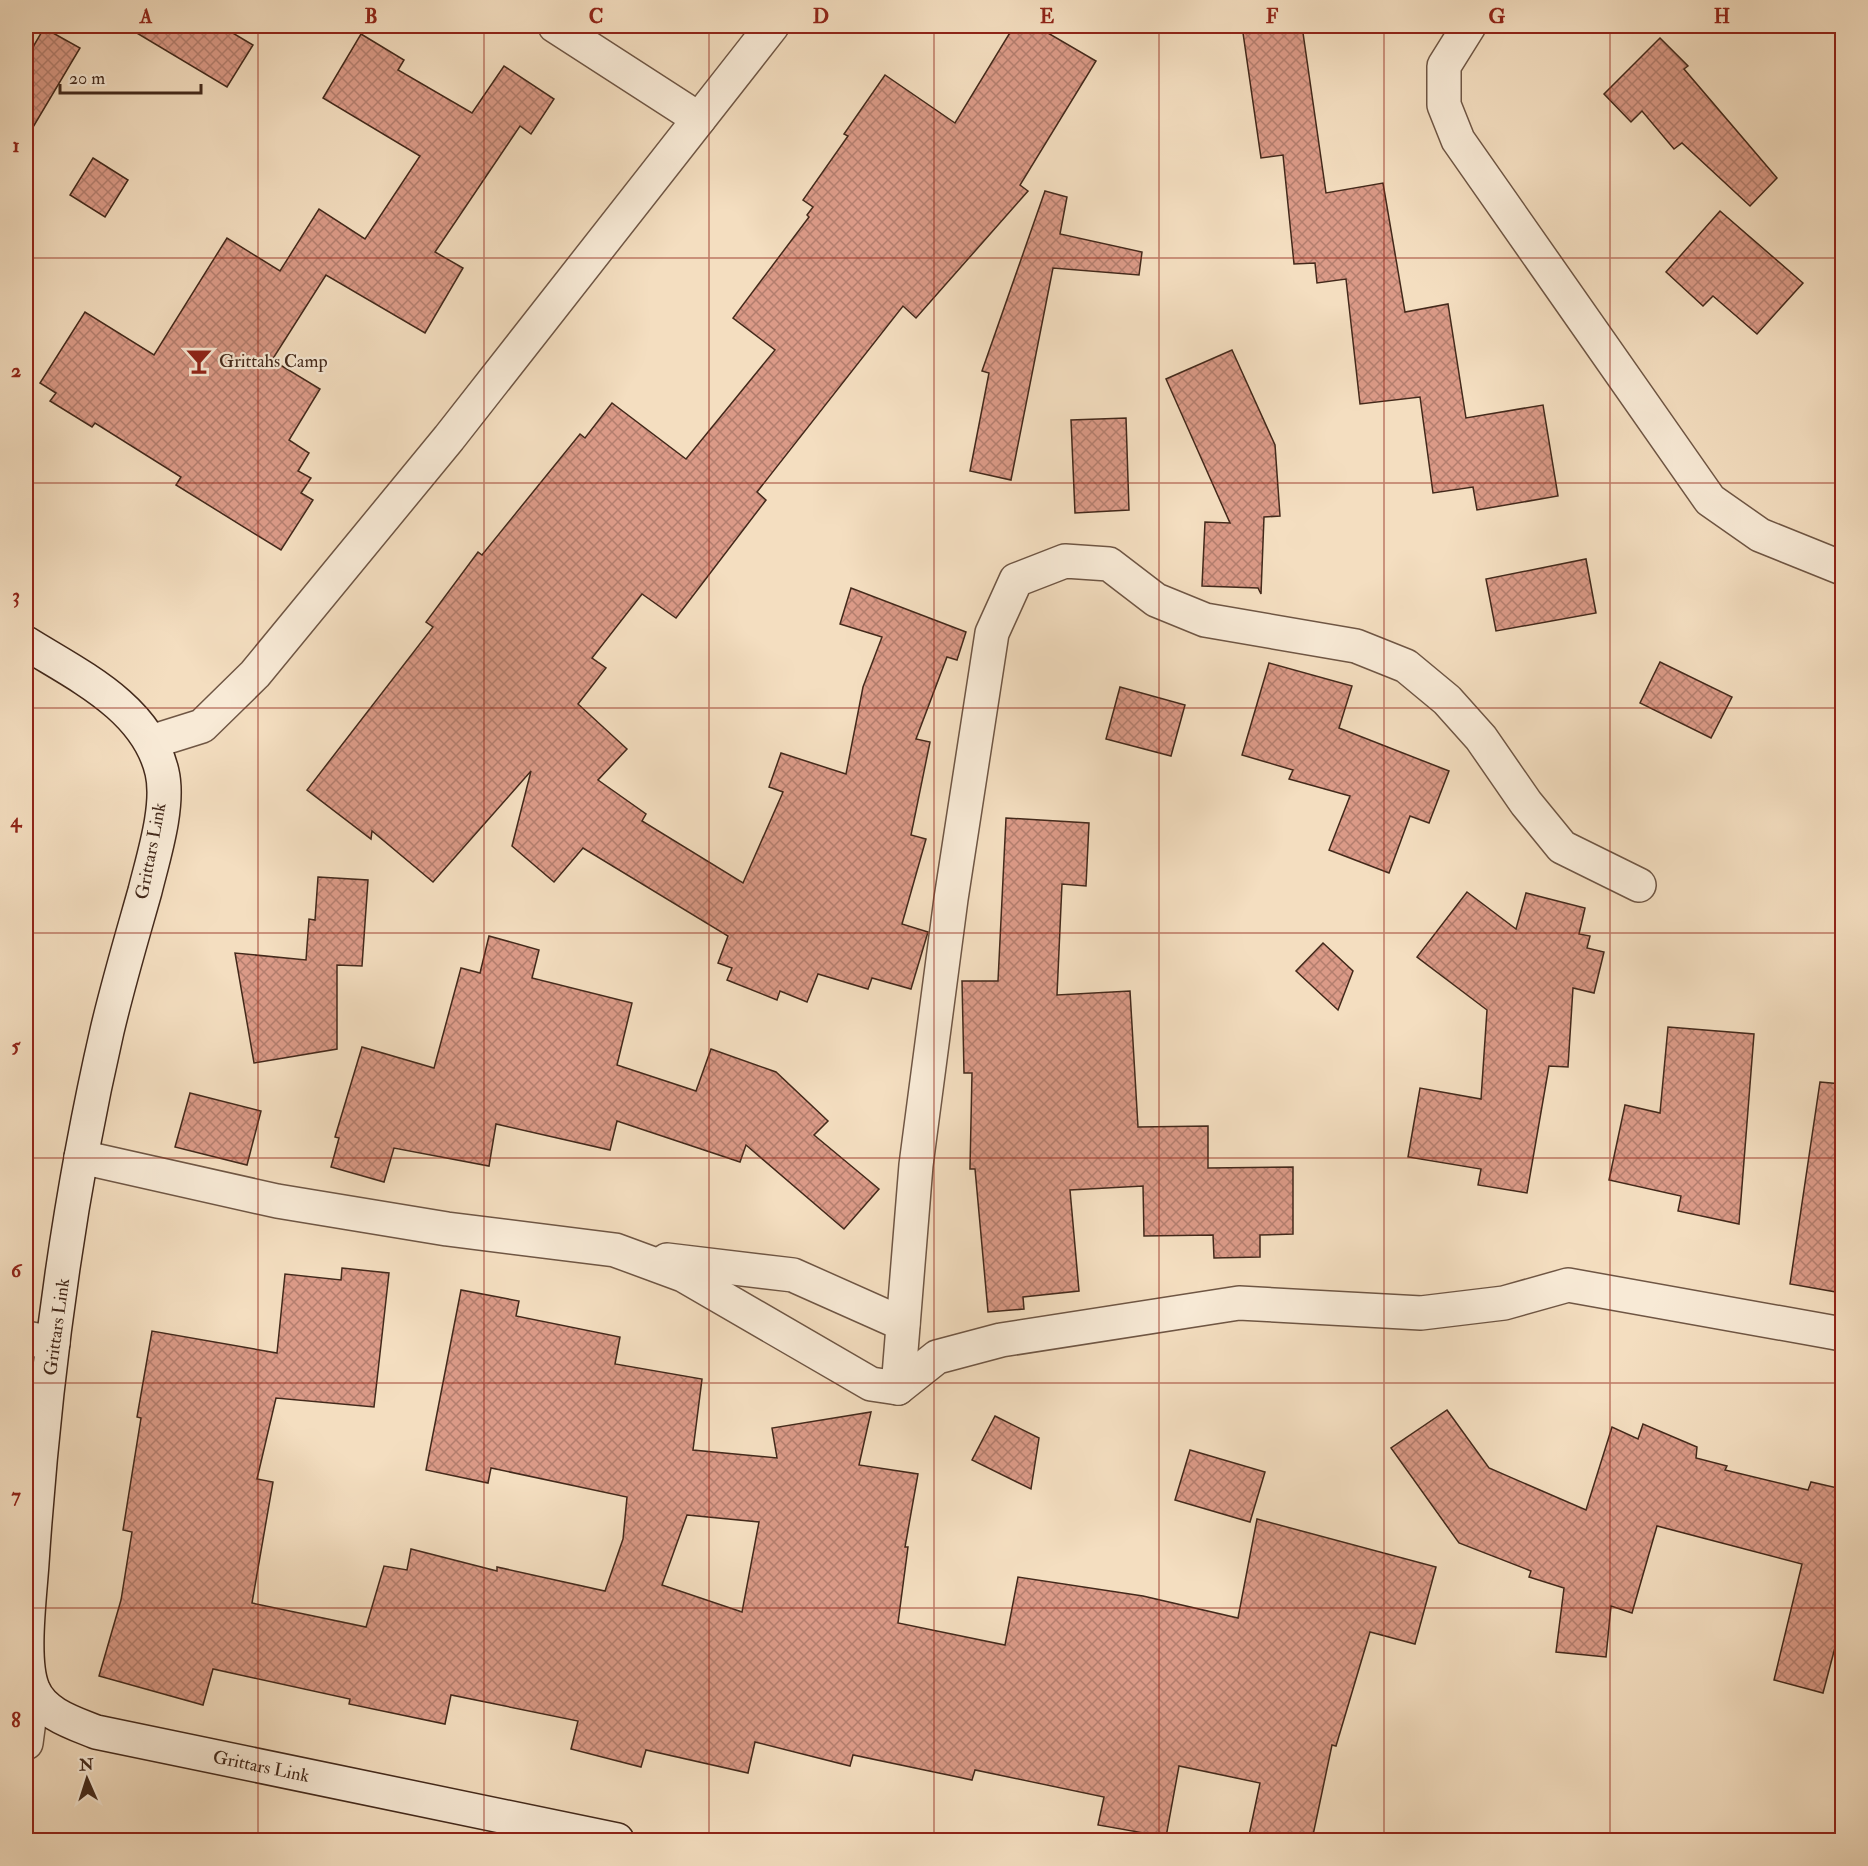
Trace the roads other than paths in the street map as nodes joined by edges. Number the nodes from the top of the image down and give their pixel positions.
1 (555, 26) edge
2 (772, 26) edge
3 (1469, 26) edge
4 (699, 119) junction
5 (1842, 568) edge
6 (26, 643) edge
7 (151, 742) junction
8 (1639, 885) dead end
9 (81, 1157) junction
10 (630, 1256) junction
11 (903, 1324) junction
12 (1842, 1334) edge
13 (39, 1340) edge
14 (898, 1388) junction
15 (33, 1690) junction
16 (26, 1743) edge
17 (617, 1840) edge

1 - 4 street
2 - 4 street
3 - 5 street
4 - 7 street
6 - 7 street, Grittars Link
7 - 9 street, Grittars Link
8 - 11 street
9 - 10 street
9 - 13 street, Grittars Link
10 - 11 street
10 - 14 street
11 - 14 street
12 - 14 street
13 - 15 street, Grittars Link
15 - 16 street
15 - 17 street, Grittars Link

